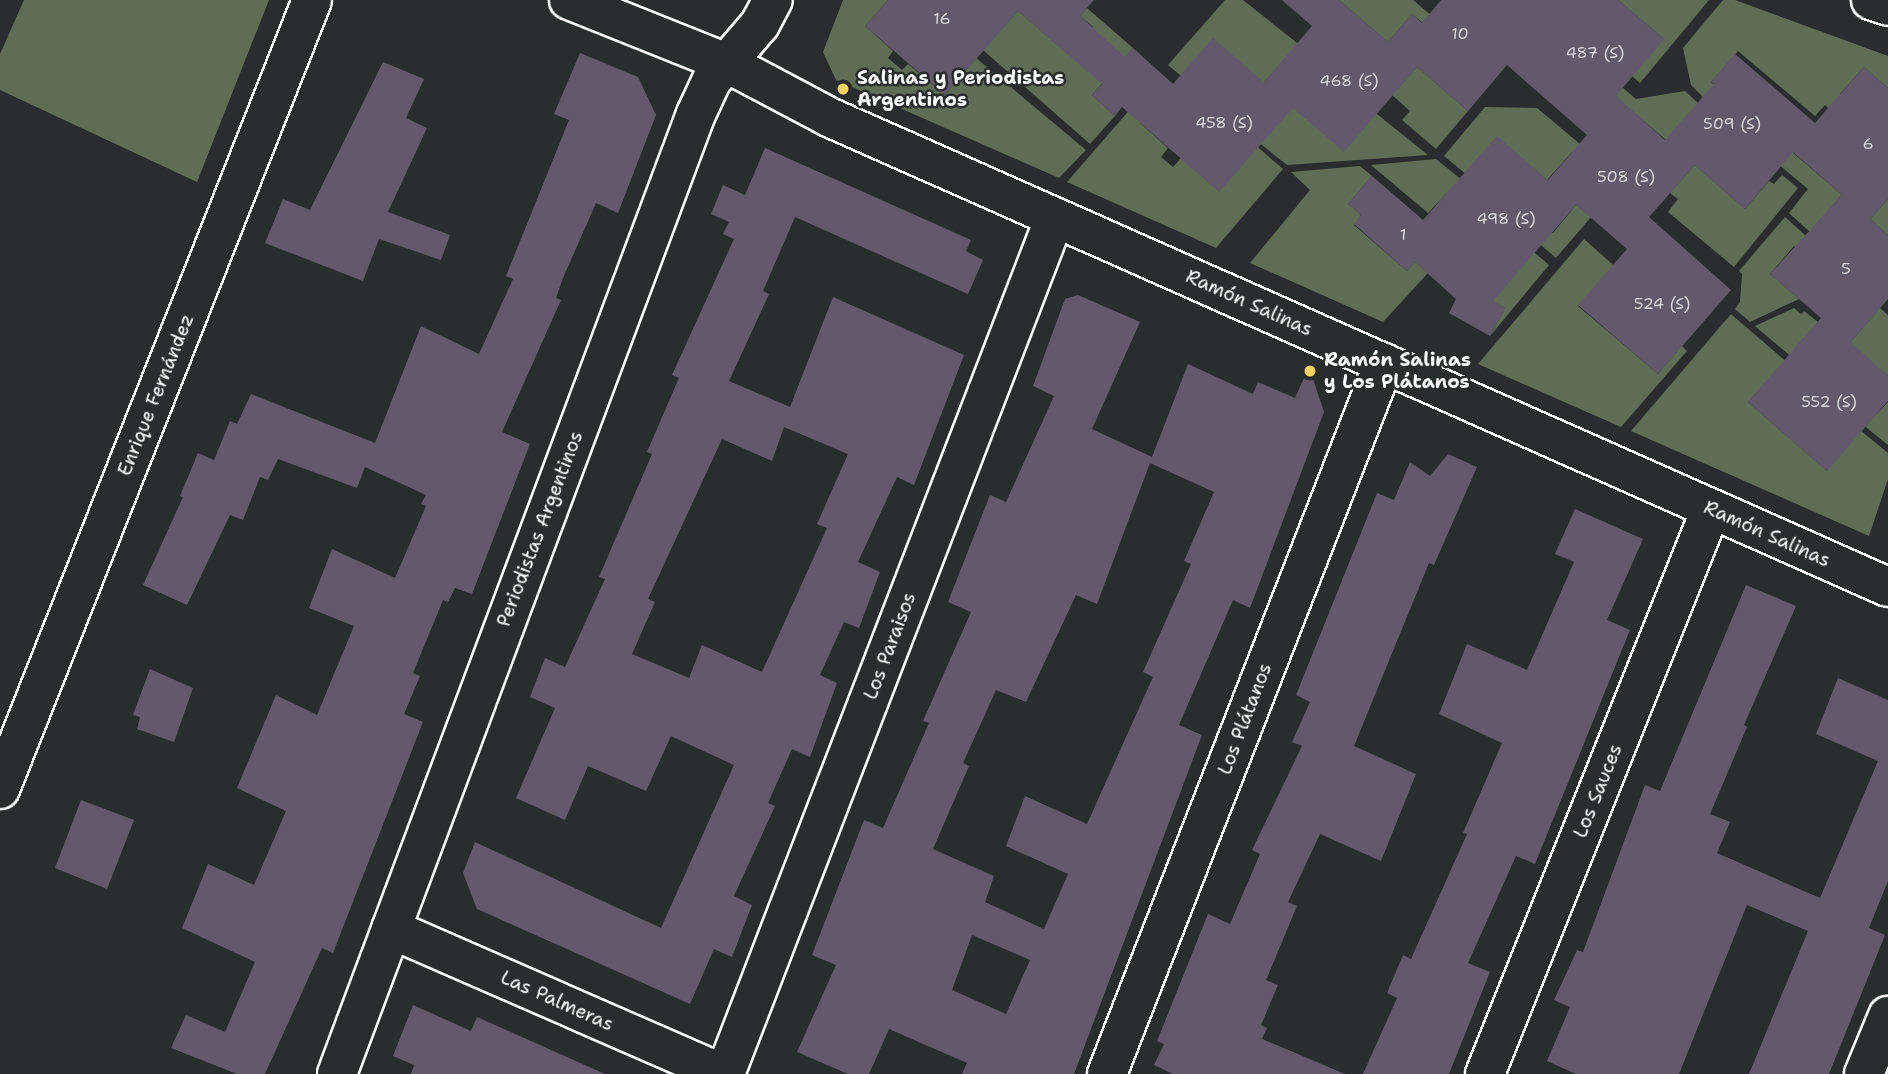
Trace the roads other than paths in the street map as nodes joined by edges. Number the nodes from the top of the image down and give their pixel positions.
1 (312, 0) edge
2 (569, 0) edge
3 (773, 0) edge
4 (1871, 0) edge
5 (1888, 6) edge
6 (729, 64) junction
7 (1055, 217) junction
8 (1384, 363) junction
9 (1711, 509) junction
10 (1888, 587) edge
11 (0, 789) edge
12 (391, 929) junction
13 (1888, 1016) edge
14 (337, 1074) edge
15 (724, 1074) edge
16 (1107, 1074) edge
17 (1485, 1074) edge
18 (1864, 1074) edge

1 - 11 street, Enrique Fernández
2 - 6 street, Ramón Salinas
3 - 6 street, Periodistas Argentinos
4 - 5 street
6 - 7 street, Ramón Salinas
6 - 12 street, Periodistas Argentinos
7 - 8 street, Ramón Salinas
7 - 15 street, Los Paraisos
8 - 9 street, Ramón Salinas
8 - 16 street, Los Plátanos
9 - 10 street, Ramón Salinas
9 - 17 street, Los Sauces
12 - 14 street, Periodistas Argentinos
12 - 15 street, Las Palmeras
13 - 18 street

